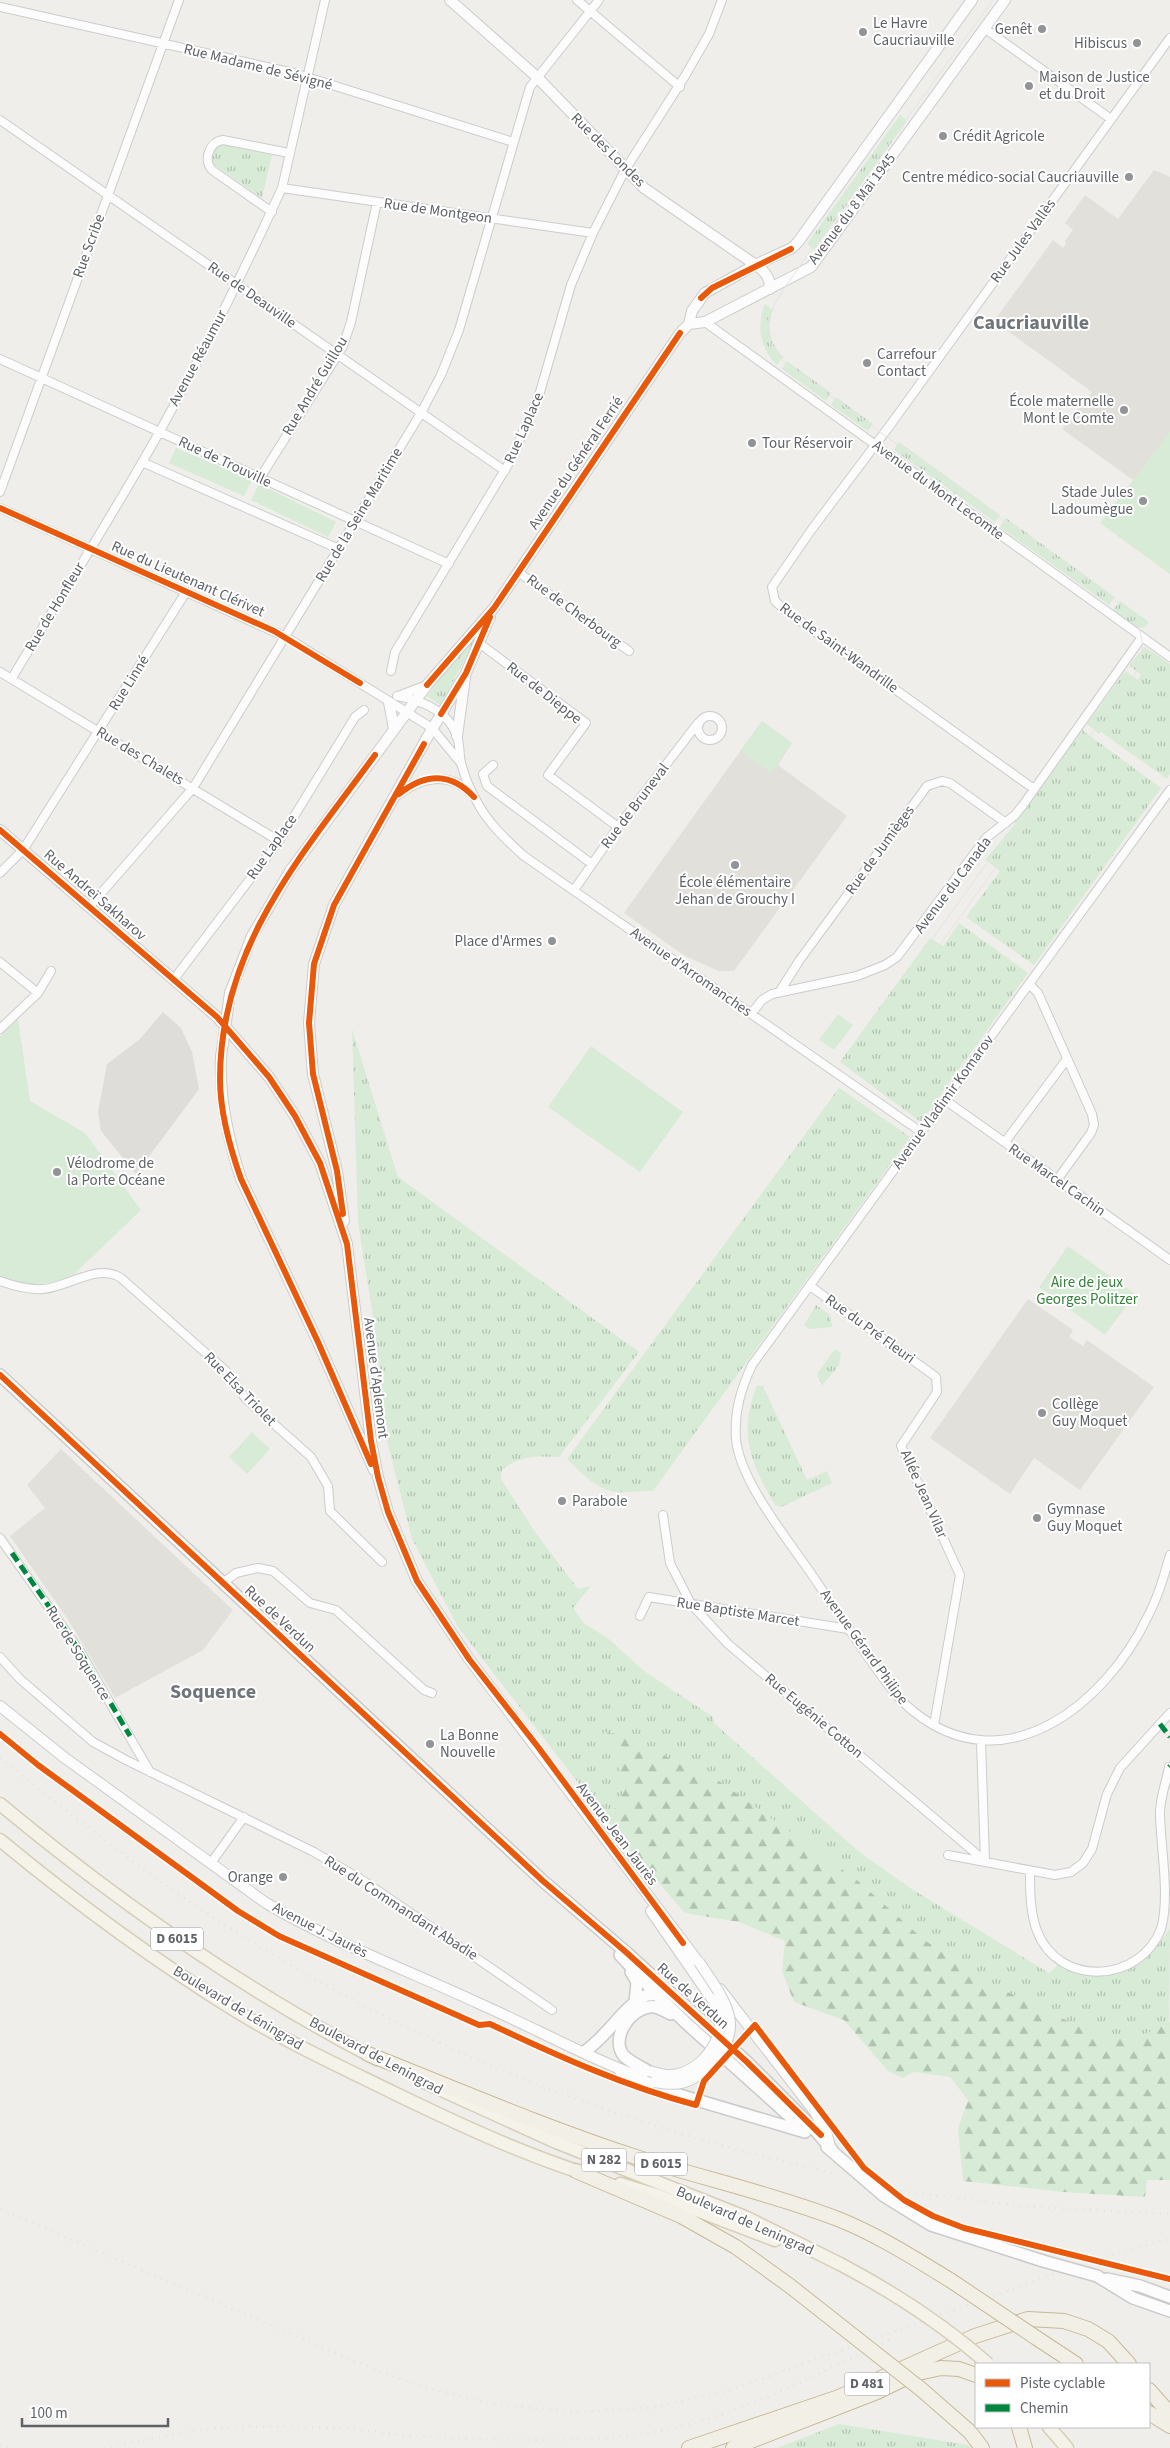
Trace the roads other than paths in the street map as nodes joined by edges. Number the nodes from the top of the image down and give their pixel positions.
1 (179, 0) edge
2 (326, 0) edge
3 (450, 0) edge
4 (577, 0) edge
5 (600, 0) edge
6 (722, 0) edge
7 (972, 0) edge
8 (1005, 0) edge
9 (0, 7) edge
10 (590, 11) junction
11 (984, 28) junction
12 (1170, 38) edge
13 (162, 44) junction
14 (307, 77) junction
15 (537, 77) junction
16 (680, 87) junction
17 (1111, 119) junction
18 (0, 120) edge
19 (513, 142) junction
20 (289, 153) junction
21 (625, 170) junction
22 (282, 188) junction
23 (108, 195) junction
24 (377, 202) junction
25 (272, 212) junction
26 (492, 218) junction
27 (593, 233) junction
28 (755, 264) junction
29 (236, 284) junction
30 (770, 289) junction
31 (692, 311) junction
32 (705, 322) junction
33 (689, 324) junction
34 (337, 355) junction
35 (0, 359) edge
36 (41, 378) junction
37 (421, 413) junction
38 (160, 432) junction
39 (875, 444) junction
40 (142, 462) junction
41 (504, 471) junction
42 (260, 478) junction
43 (0, 492) edge
44 (0, 508) edge
45 (356, 522) junction
46 (90, 549) junction
47 (339, 549) junction
48 (449, 564) junction
49 (518, 572) junction
50 (186, 592) junction
51 (494, 608) junction
52 (1142, 637) junction
53 (286, 638) junction
54 (479, 643) junction
55 (629, 651) dead end
56 (1170, 657) edge
57 (391, 671) dead end
58 (0, 672) edge
59 (466, 673) junction
60 (12, 678) junction
61 (427, 686) junction
62 (390, 699) junction
63 (416, 700) junction
64 (364, 710) dead end
65 (406, 713) junction
66 (441, 714) junction
67 (698, 723) dead end
68 (432, 728) junction
69 (394, 729) junction
70 (98, 730) junction
71 (457, 736) junction
72 (461, 763) junction
73 (493, 764) dead end
74 (193, 788) junction
75 (1034, 789) junction
76 (1170, 790) edge
77 (474, 797) junction
78 (393, 798) junction
79 (1006, 823) junction
80 (618, 827) junction
81 (0, 830) edge
82 (279, 841) junction
83 (23, 850) junction
84 (592, 864) junction
85 (0, 874) edge
86 (574, 890) junction
87 (90, 906) junction
88 (0, 962) edge
89 (51, 971) dead end
90 (174, 980) junction
91 (1029, 984) junction
92 (780, 991) junction
93 (38, 993) junction
94 (751, 1014) junction
95 (0, 1029) edge
96 (1067, 1059) junction
97 (945, 1100) junction
98 (921, 1132) junction
99 (1004, 1142) junction
100 (1057, 1180) junction
101 (346, 1244) junction
102 (1170, 1260) edge
103 (0, 1281) edge
104 (810, 1286) junction
105 (931, 1372) joint
106 (0, 1375) edge
107 (736, 1423) joint
108 (378, 1477) junction
109 (663, 1515) dead end
110 (0, 1538) edge
111 (1170, 1555) edge
112 (382, 1562) dead end
113 (223, 1583) junction
114 (691, 1604) junction
115 (640, 1616) dead end
116 (848, 1629) junction
117 (1, 1662) edge
118 (432, 1693) dead end
119 (0, 1706) edge
120 (1170, 1713) edge
121 (934, 1725) junction
122 (981, 1741) junction
123 (1169, 1767) dead end
124 (150, 1772) junction
125 (563, 1782) junction
126 (0, 1804) edge
127 (244, 1817) junction
128 (0, 1840) edge
129 (948, 1855) dead end
130 (985, 1861) junction
131 (211, 1863) junction
132 (1030, 1871) junction
133 (543, 1881) junction
134 (623, 1958) junction
135 (699, 1962) junction
136 (656, 1994) junction
137 (680, 2001) junction
138 (635, 2003) junction
139 (552, 2010) dead end
140 (686, 2023) junction
141 (584, 2052) junction
142 (368, 2054) junction
143 (335, 2064) joint
144 (620, 2070) junction
145 (648, 2071) junction
146 (809, 2133) junction
147 (831, 2149) junction
148 (576, 2170) junction
149 (840, 2264) junction
150 (1097, 2276) junction
151 (1170, 2296) edge
152 (1170, 2311) edge
153 (987, 2363) edge
154 (1074, 2363) edge
155 (1128, 2363) edge
156 (975, 2374) edge
157 (1150, 2391) edge
158 (1150, 2414) edge
159 (1170, 2414) edge
160 (1170, 2426) edge
161 (1019, 2428) edge
162 (1050, 2428) edge
163 (689, 2448) edge
164 (733, 2448) edge
165 (982, 2448) edge
166 (1024, 2448) edge
167 (1067, 2448) edge

1 - 13 street, Rue Scribe
2 - 14 street, Avenue Réaumur
3 - 15 street, Rue des Londes
4 - 10 street
5 - 10 street, Rue de la Seine Maritime
6 - 16 street, Rue Laplace
7 - 28 street, Avenue du 8 Mai 1945
8 - 11 street, Avenue du 8 Mai 1945
9 - 13 street, Rue Madame de Sévigné
10 - 15 street, Rue de la Seine Maritime
10 - 16 street
11 - 17 street
11 - 30 street, Avenue du 8 Mai 1945
12 - 17 street, Rue Jules Vallès
13 - 14 street, Rue Madame de Sévigné
13 - 23 street, Rue Scribe
14 - 19 street, Rue Madame de Sévigné
14 - 20 street, Avenue Réaumur
15 - 19 street, Rue de la Seine Maritime
15 - 21 street, Rue des Londes
16 - 21 street, Rue Laplace
17 - 39 street, Rue Jules Vallès
18 - 23 street, Rue de Deauville
19 - 26 street, Rue de la Seine Maritime
20 - 22 street, Avenue Réaumur
20 - 25 street
21 - 27 street, Rue Laplace
21 - 28 street, Rue des Londes
22 - 24 street, Rue de Montgeon
22 - 25 street, Avenue Réaumur
23 - 29 street, Rue de Deauville
23 - 36 street, Rue Scribe
24 - 26 street, Rue de Montgeon
24 - 34 street, Rue André Guillou
25 - 29 street, Avenue Réaumur
26 - 27 street, Rue de Montgeon
26 - 37 street, Rue de la Seine Maritime
27 - 41 street, Rue Laplace
28 - 30 street, Rue des Londes
28 - 31 street, Avenue du 8 Mai 1945
29 - 34 street, Rue de Deauville
29 - 38 street, Avenue Réaumur
30 - 32 street, Avenue du 8 Mai 1945
31 - 32 street
31 - 33 street, Avenue du 8 Mai 1945
32 - 33 street, Avenue du 8 Mai 1945
32 - 39 street, Avenue du Mont Lecomte
33 - 49 street, Avenue du Général Ferrié
34 - 37 street, Rue de Deauville
34 - 42 street, Rue André Guillou
35 - 36 street, Rue de Trouville
36 - 38 street, Rue de Trouville
36 - 43 street, Rue Scribe
37 - 41 street, Rue de Deauville
37 - 45 street, Rue de la Seine Maritime
38 - 40 street, Rue de Honfleur
38 - 42 street, Rue de Trouville
39 - 52 street, Avenue du Mont Lecomte
39 - 75 street, Rue de Saint-Wandrille
40 - 46 street, Rue de Honfleur
40 - 47 street
41 - 48 street, Rue Laplace
42 - 45 street, Rue de Trouville
44 - 46 street, Rue du Lieutenant Clérivet
45 - 47 street, Rue de la Seine Maritime
45 - 48 street, Rue de Trouville
46 - 50 street, Rue du Lieutenant Clérivet
46 - 60 street, Rue de Honfleur
47 - 53 street, Rue de la Seine Maritime
48 - 57 street, Rue Laplace
49 - 51 street, Avenue du Général Ferrié
49 - 55 street, Rue de Cherbourg
50 - 53 street, Rue du Lieutenant Clérivet
50 - 70 street, Rue Linné
51 - 54 street
51 - 61 street
52 - 56 street, Avenue du Mont Lecomte
52 - 75 street, Avenue du Canada
53 - 62 street, Rue du Lieutenant Clérivet
53 - 74 street, Rue de la Seine Maritime
54 - 59 street
54 - 80 street, Rue de Dieppe
58 - 60 street, Rue des Chalets
59 - 66 street
59 - 71 street
60 - 70 street, Rue des Chalets
61 - 62 street
61 - 63 street
62 - 63 street, Rue du Lieutenant Clérivet
62 - 65 street, Rue du Lieutenant Clérivet
62 - 69 street
63 - 65 street
63 - 66 street, Rue du Lieutenant Clérivet
64 - 82 street, Rue Laplace
65 - 68 street, Rue du Lieutenant Clérivet
65 - 69 street
66 - 68 street
66 - 71 street, Avenue d'Arromanches
67 - 80 street, Rue de Bruneval
68 - 72 street, Avenue d'Arromanches
68 - 78 street
69 - 108 street, bridge
70 - 74 street, Rue des Chalets
70 - 83 street, Rue Linné
71 - 72 street, Avenue d'Arromanches
72 - 77 street, Avenue d'Arromanches
73 - 84 street
74 - 82 street, Rue des Chalets
74 - 87 street, Rue de la Seine Maritime
75 - 79 street, Avenue du Canada
76 - 91 street, Avenue Vladimir Komarov
77 - 78 street, Avenue d'Arromanches
77 - 86 street, Avenue d'Arromanches
78 - 101 street
79 - 92 street, Avenue du Canada
79 - 92 street, Rue de Jumièges
80 - 84 street, Rue de Bruneval
81 - 83 street, Rue Andreï Sakharov
82 - 90 street, Rue Laplace
83 - 85 street, Rue Linné
83 - 87 street, Rue Andreï Sakharov
84 - 86 street, Rue de Bruneval
86 - 94 street, Avenue d'Arromanches
87 - 90 street, Rue Andreï Sakharov
88 - 93 street
89 - 93 street
90 - 101 street, Avenue d'Aplemont
91 - 96 street
91 - 97 street, Avenue Vladimir Komarov
92 - 94 street, Avenue du Canada
93 - 95 street
94 - 98 street, Avenue d'Arromanches
96 - 99 street
96 - 100 street
97 - 98 street, Avenue Vladimir Komarov
97 - 99 street, Rue Marcel Cachin
98 - 104 street, Avenue Vladimir Komarov
99 - 100 street, Rue Marcel Cachin
100 - 102 street, Rue Marcel Cachin
101 - 108 street, Avenue d'Aplemont
103 - 112 street, Rue Elsa Triolet
104 - 105 street, Rue du Pré Fleuri
104 - 107 street, Avenue Vladimir Komarov
105 - 121 street, Allée Jean Vilar
106 - 113 main road, Rue de Verdun
107 - 116 street, Avenue Gérard Philipe
108 - 125 street, Avenue d'Aplemont
109 - 114 street, Rue Eugénie Cotton
110 - 124 street, Rue de Soquence
111 - 122 street, Avenue Gérard Philipe
113 - 118 street
113 - 133 main road, Rue de Verdun
114 - 115 street, Rue Baptiste Marcet
114 - 116 street, Rue Baptiste Marcet
114 - 130 street, Rue Eugénie Cotton
116 - 121 street, Avenue Gérard Philipe
117 - 124 street, Rue du Commandant Abadie
119 - 131 street, Avenue J. Jaurès
120 - 132 street
121 - 122 street, Avenue Gérard Philipe
122 - 130 street
123 - 132 street
124 - 127 street, Rue du Commandant Abadie
125 - 135 street, Avenue Jean Jaurès
125 - 145 street, Avenue Jean Jaurès, bridge
126 - 142 main road, Boulevard de Leningrad / D 6015
127 - 131 street
127 - 139 street, Rue du Commandant Abadie
128 - 143 main road, Boulevard de Léningrad / D 6015
129 - 130 street
130 - 132 street
131 - 141 street, Avenue J. Jaurès
133 - 134 main road, Rue de Verdun
133 - 137 main road, Rue de Verdun
134 - 136 main road, Rue de Verdun
134 - 138 main road
135 - 144 street, bridge
135 - 147 street
136 - 137 main road
136 - 138 main road
136 - 140 main road, Rue de Verdun
137 - 147 main road, Rue de Verdun
138 - 141 main road
140 - 145 main road
140 - 146 main road, Rue de Verdun
141 - 144 street, Avenue J. Jaurès
142 - 149 main road, Boulevard de Leningrad / N 282
142 - 154 highway, D 6015, bridge
143 - 148 main road, Boulevard de Leningrad / D 6015
144 - 145 street
144 - 146 main road
146 - 147 main road, Rue de Verdun
147 - 150 main road, Rue de Verdun, bridge
148 - 149 main road, Boulevard de Leningrad / N 282
148 - 165 highway, D 6015, bridge
149 - 153 main road, N 282, bridge
150 - 151 main road, Rue de Verdun
150 - 152 main road, Rue de Verdun
155 - 163 highway, D 481
156 - 164 highway, D 481
157 - 159 highway
158 - 160 highway
161 - 166 highway
162 - 167 main road

